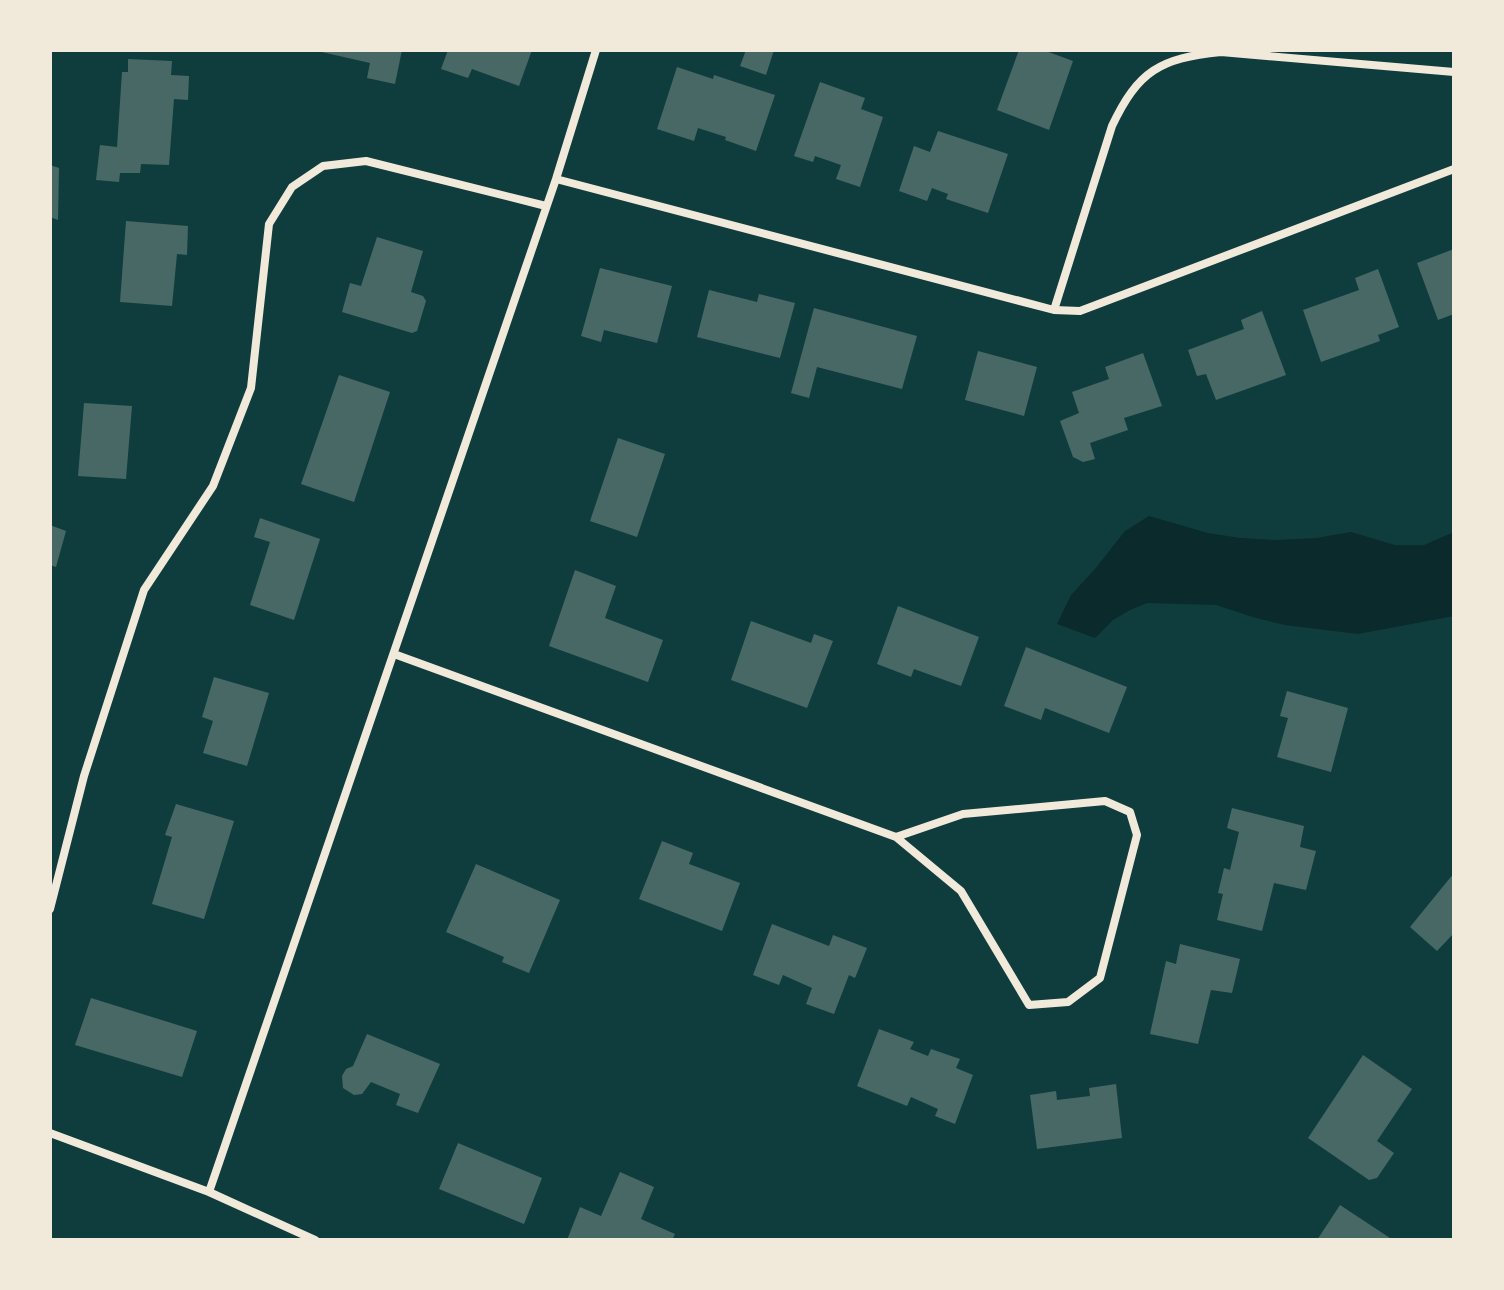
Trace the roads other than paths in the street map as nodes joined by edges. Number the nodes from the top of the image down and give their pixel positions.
1 (596, 50) edge
2 (1454, 72) edge
3 (1454, 169) edge
4 (556, 179) junction
5 (546, 206) junction
6 (1054, 310) junction
7 (394, 654) junction
8 (896, 837) junction
9 (50, 909) edge
10 (50, 1133) edge
11 (209, 1192) junction
12 (315, 1240) edge

1 - 4 street
2 - 6 street
3 - 6 street
4 - 5 street
4 - 6 street
5 - 7 street
5 - 9 street
7 - 8 street
7 - 11 street
8 - 8 street
10 - 11 street
11 - 12 street

